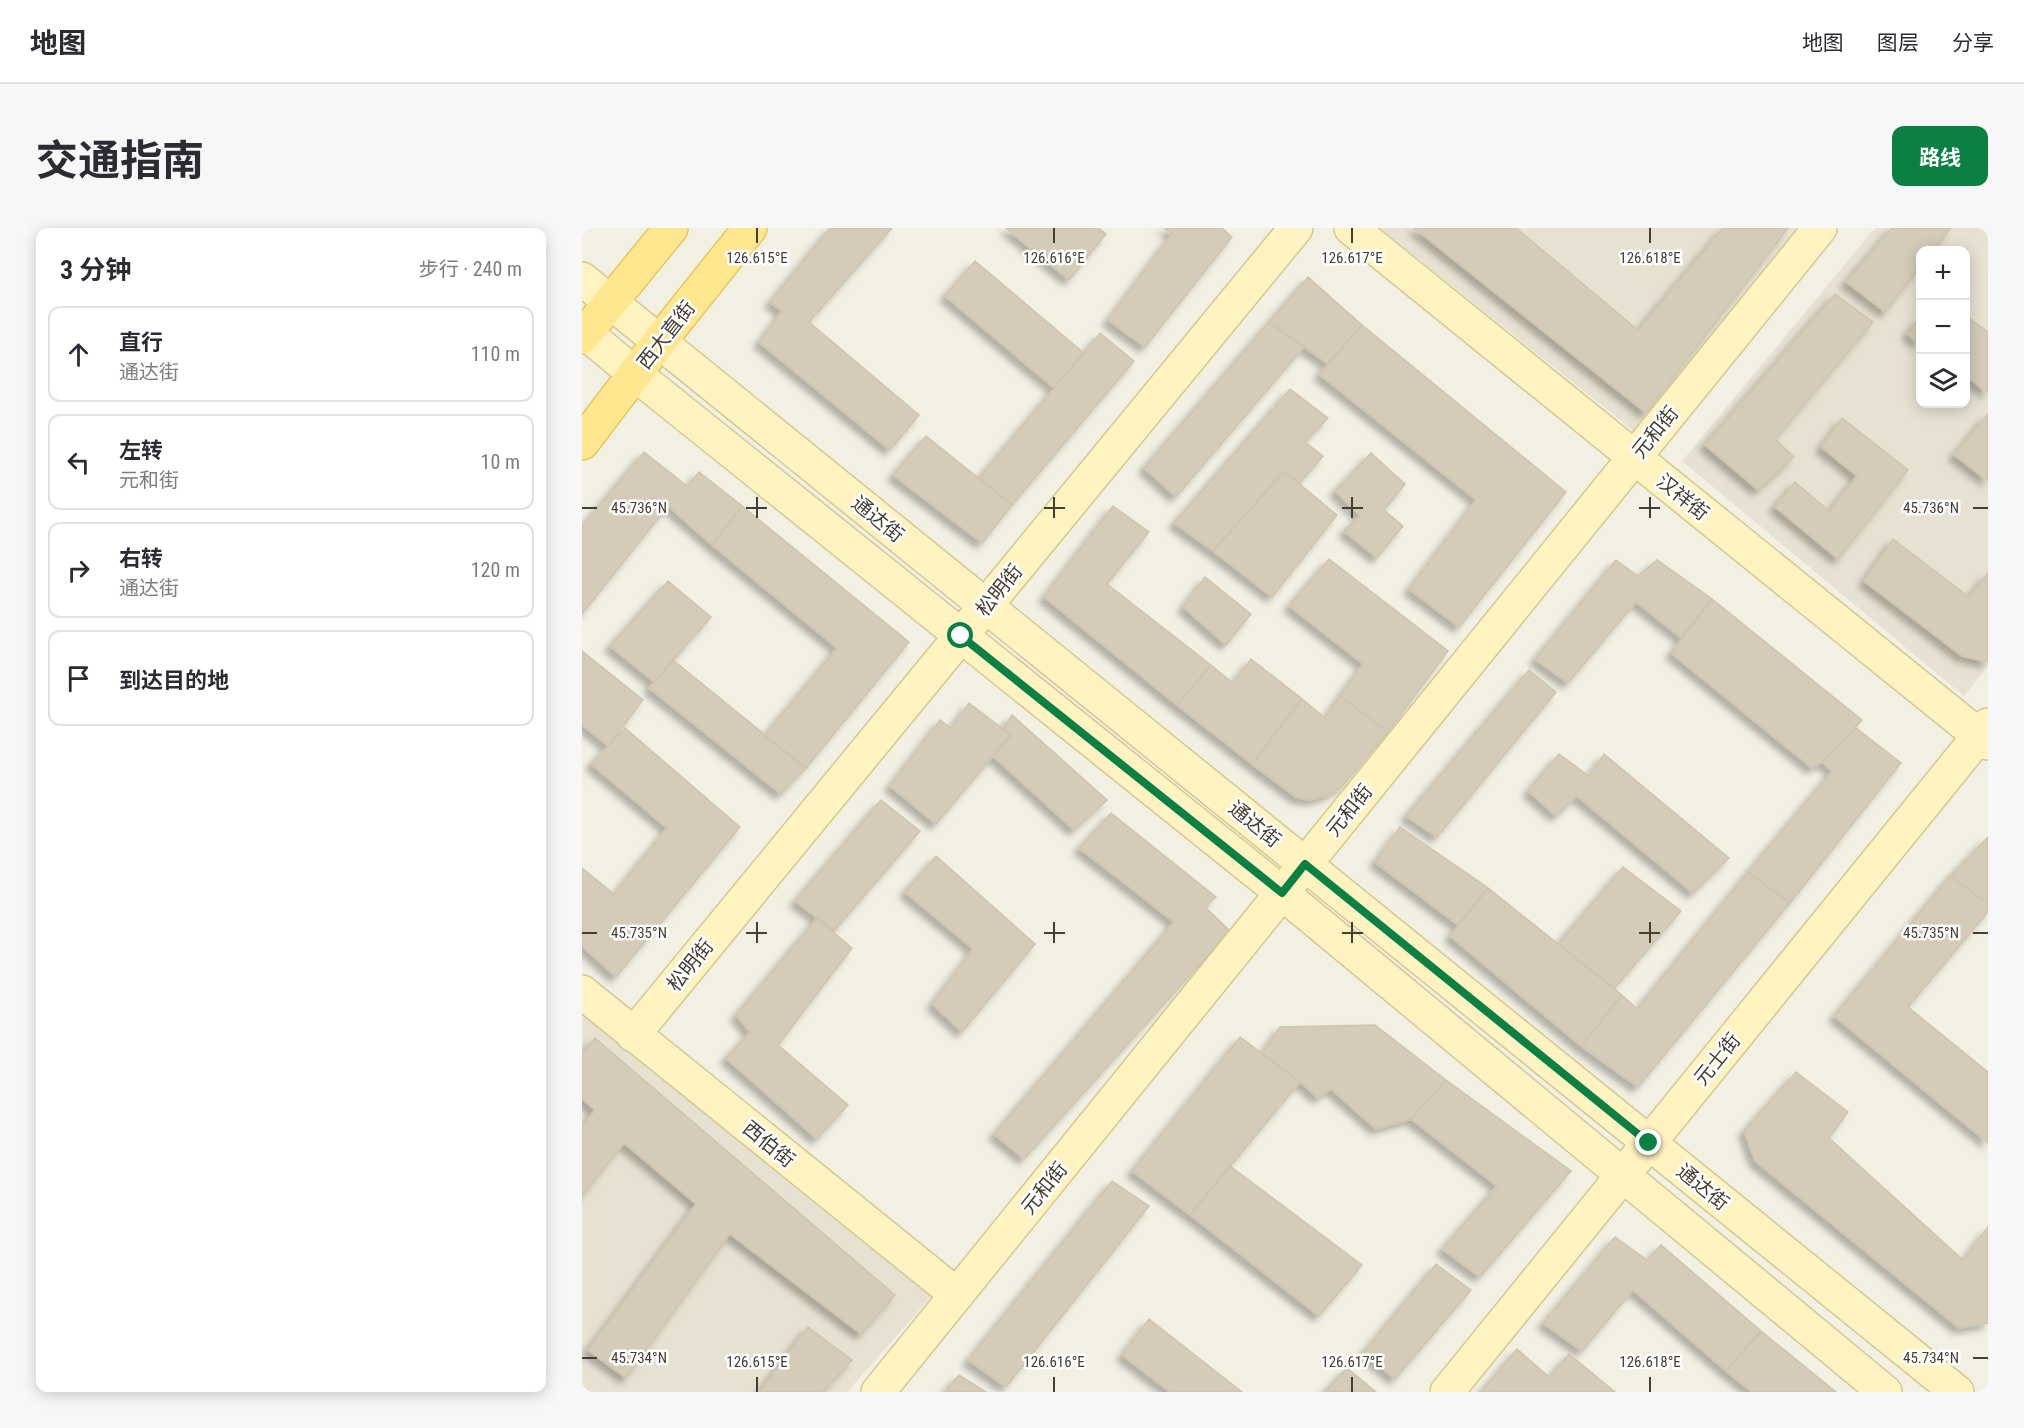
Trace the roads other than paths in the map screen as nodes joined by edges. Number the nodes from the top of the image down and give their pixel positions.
1 (671, 228) edge
2 (750, 228) edge
3 (1296, 228) edge
4 (1351, 228) edge
5 (1820, 228) edge
6 (582, 279) edge
7 (610, 302) junction
8 (583, 333) edge
9 (659, 342) junction
10 (635, 374) junction
11 (582, 443) edge
12 (1635, 457) junction
13 (986, 606) junction
14 (961, 636) junction
15 (1985, 735) edge
16 (1305, 864) junction
17 (1282, 893) junction
18 (582, 992) edge
19 (633, 1035) junction
20 (1649, 1143) junction
21 (1622, 1176) junction
22 (957, 1295) junction
23 (878, 1392) edge
24 (1447, 1392) edge
25 (1885, 1392) edge
26 (1957, 1392) edge

1 - 7 main road
2 - 9 main road, 西大直街
3 - 13 street, 松明街
4 - 12 street, 汉祥街
5 - 12 street, 元和街
6 - 7 street, 通达街
7 - 8 main road
7 - 9 street, 通达街
8 - 10 street, 通达街
9 - 10 main road, 西大直街
9 - 13 street, 通达街
10 - 11 main road, 西大直街
10 - 14 street, 通达街
12 - 15 street, 汉祥街
12 - 16 street, 元和街
13 - 14 street, 松明街
13 - 16 street, 通达街
14 - 17 street, 通达街
14 - 19 street, 松明街
15 - 20 street, 元士街
16 - 17 street, 元和街
16 - 20 street, 通达街
17 - 21 street, 通达街
17 - 22 street, 元和街
18 - 19 street, 西伯街
19 - 22 street, 西伯街
20 - 21 street, 元士街
20 - 26 street, 通达街
21 - 24 street, 元士街
21 - 25 street, 通达街
22 - 23 street, 元和街

